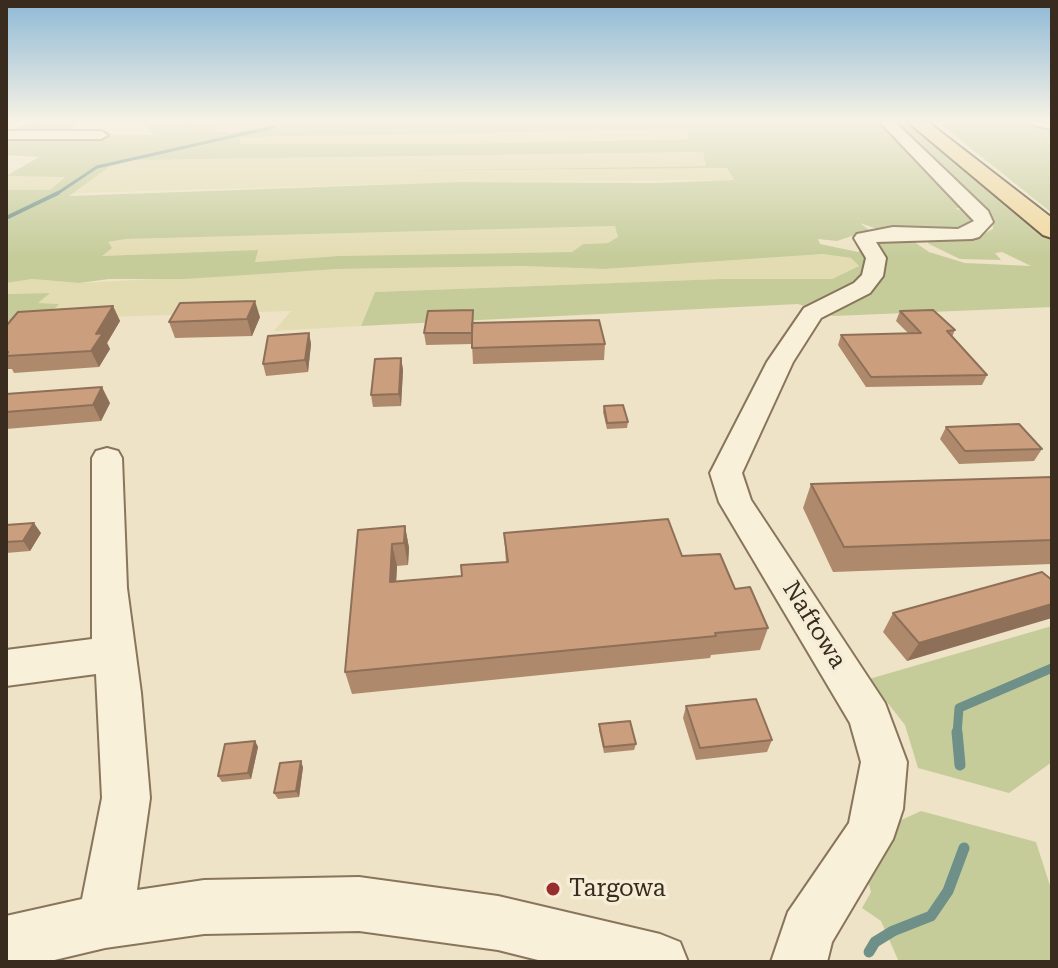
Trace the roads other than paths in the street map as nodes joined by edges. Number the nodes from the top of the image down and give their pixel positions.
1 (933, 167) edge
2 (973, 167) edge
3 (985, 167) edge
4 (1052, 219) edge
5 (1052, 230) edge
6 (107, 458) dead end
7 (113, 654) junction
8 (6, 668) edge
9 (105, 921) junction
10 (6, 944) edge
11 (660, 962) edge
12 (799, 962) edge

1 - 12 street, Naftowa
2 - 5 main road
3 - 4 main road
6 - 7 street
7 - 8 street
7 - 9 street
9 - 10 street
9 - 11 street

